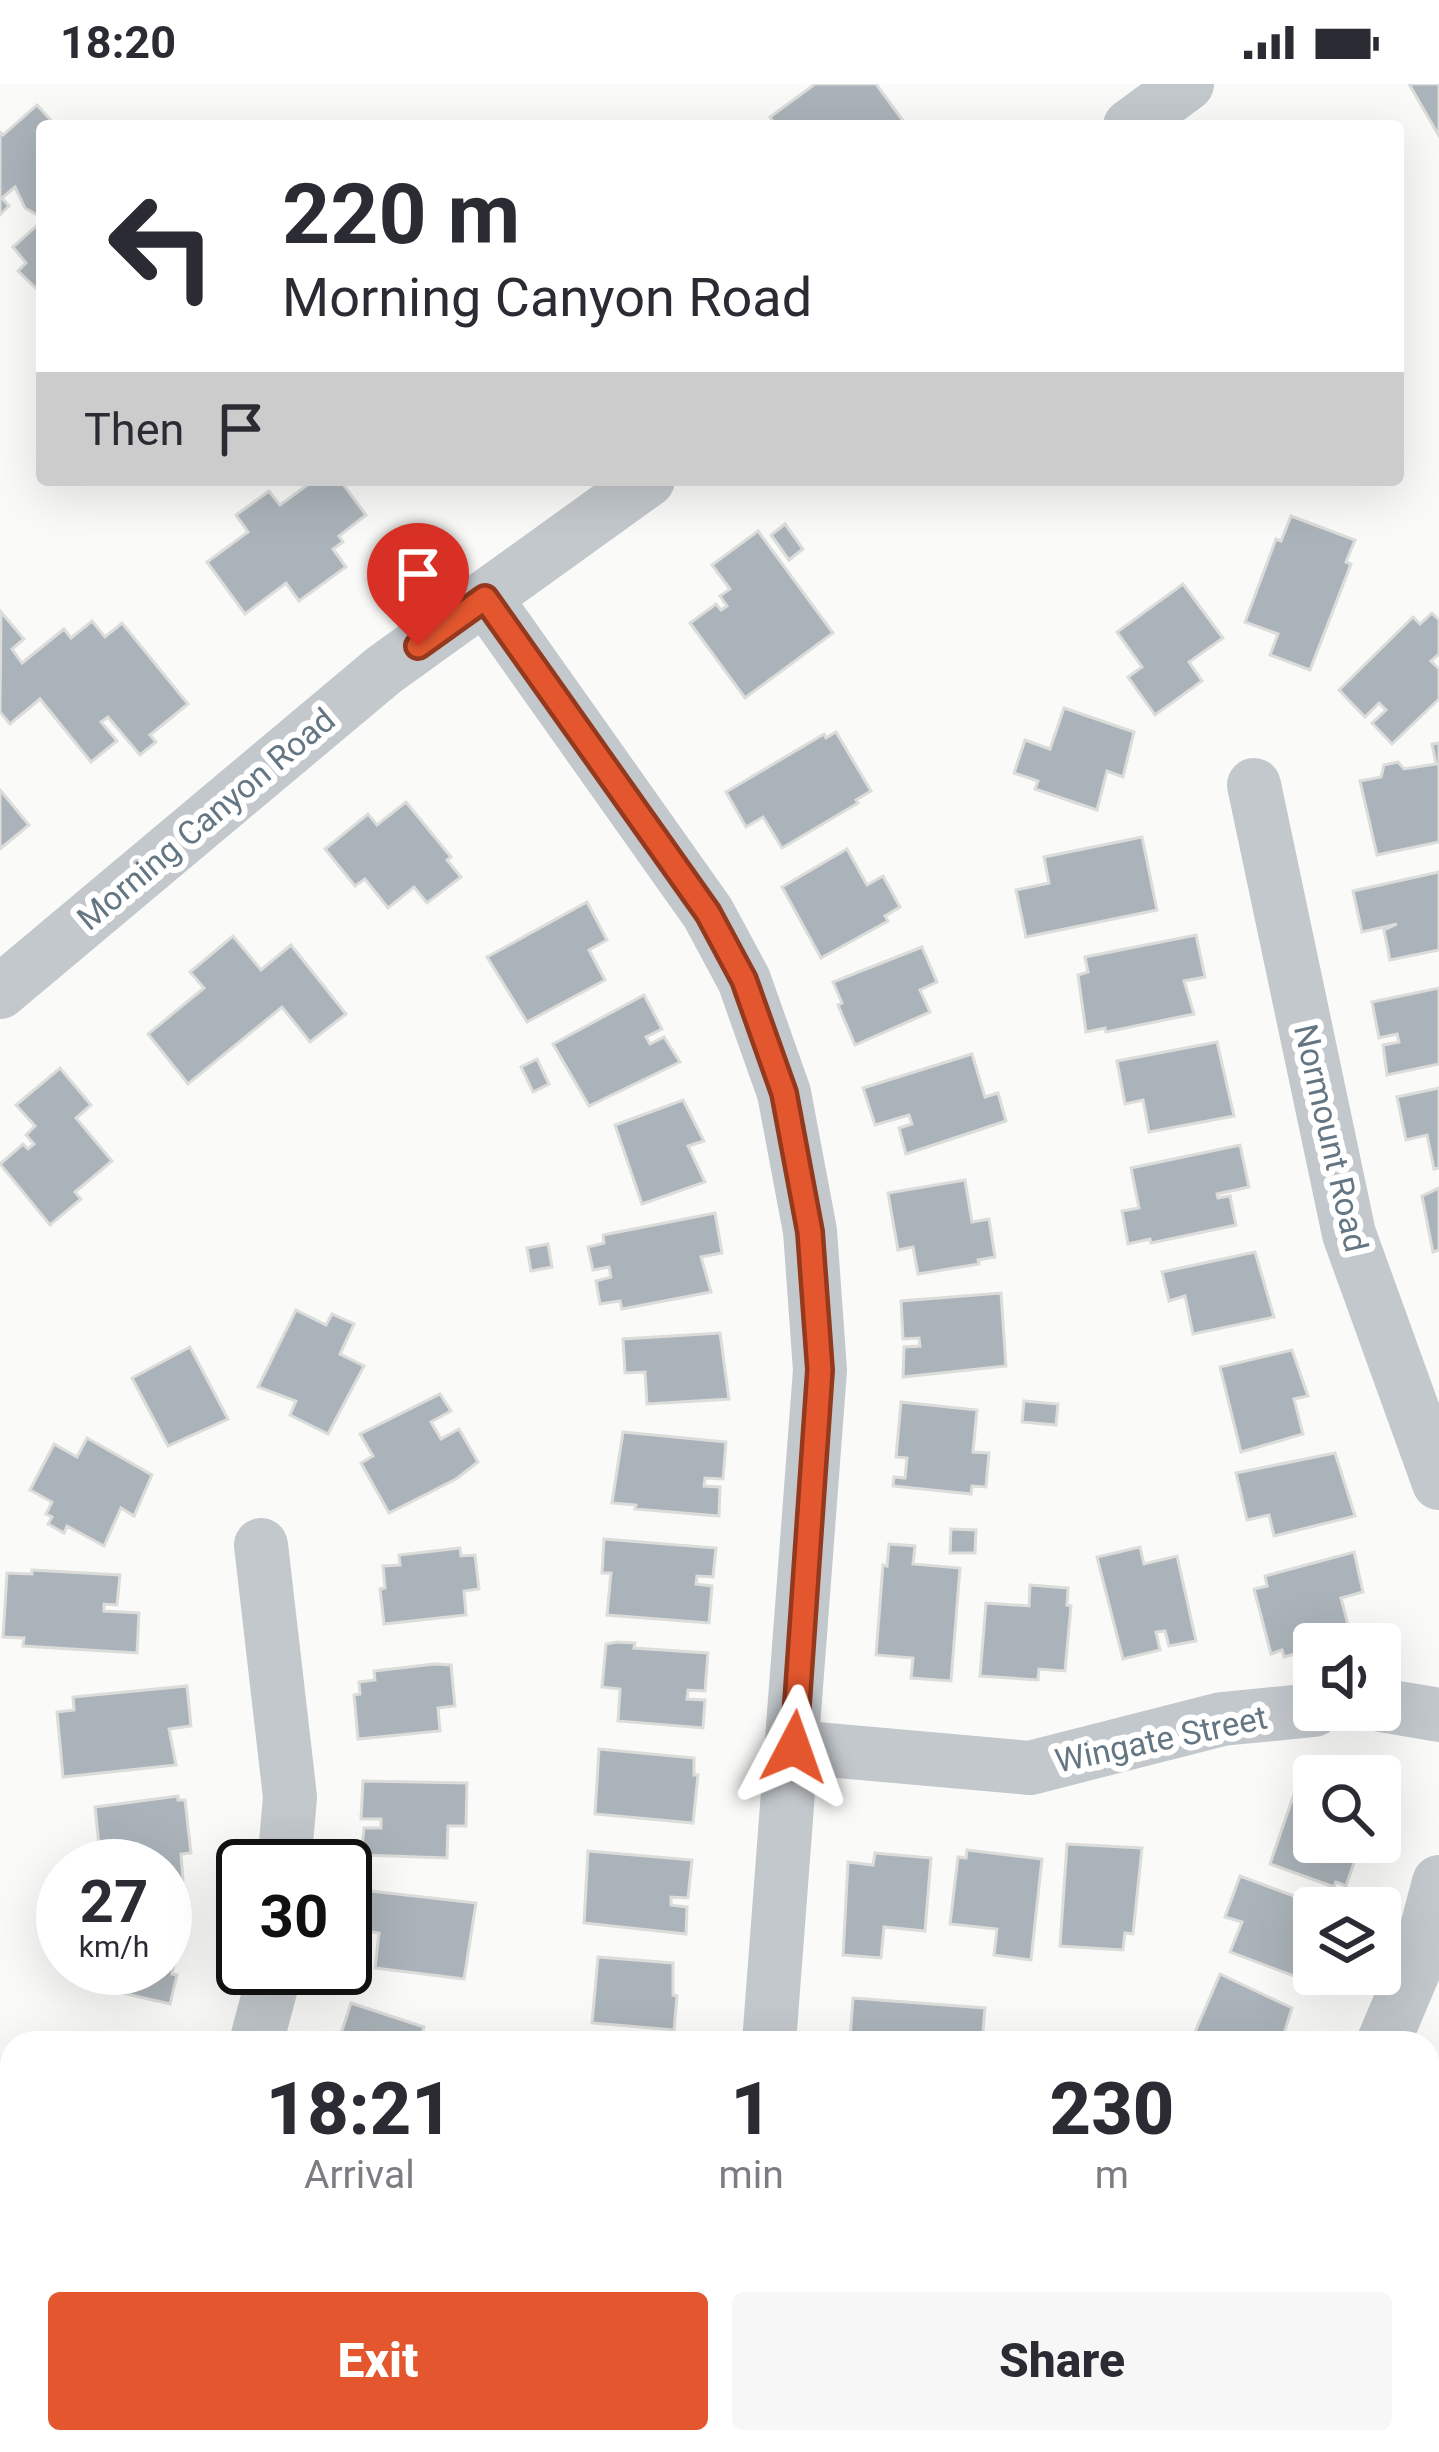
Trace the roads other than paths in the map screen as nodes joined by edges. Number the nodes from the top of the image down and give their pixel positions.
1 (1187, 84) edge
2 (1138, 120) edge
3 (640, 486) edge
4 (485, 598) junction
5 (1254, 785) dead end
6 (0, 992) edge
7 (1439, 1484) edge
8 (261, 1545) dead end
9 (1401, 1709) edge
10 (1293, 1712) edge
11 (1439, 1715) edge
12 (794, 1747) junction
13 (286, 1839) edge
14 (1439, 1882) edge
15 (269, 1995) edge
16 (259, 2031) edge
17 (770, 2031) edge
18 (1388, 2031) edge

1 - 2 street
3 - 4 street, Morning Canyon Road
4 - 6 street, Morning Canyon Road
4 - 12 street
5 - 7 street, Normount Road
8 - 13 street
9 - 11 street
10 - 12 street, Wingate Street
12 - 17 street
14 - 18 street
15 - 16 street

